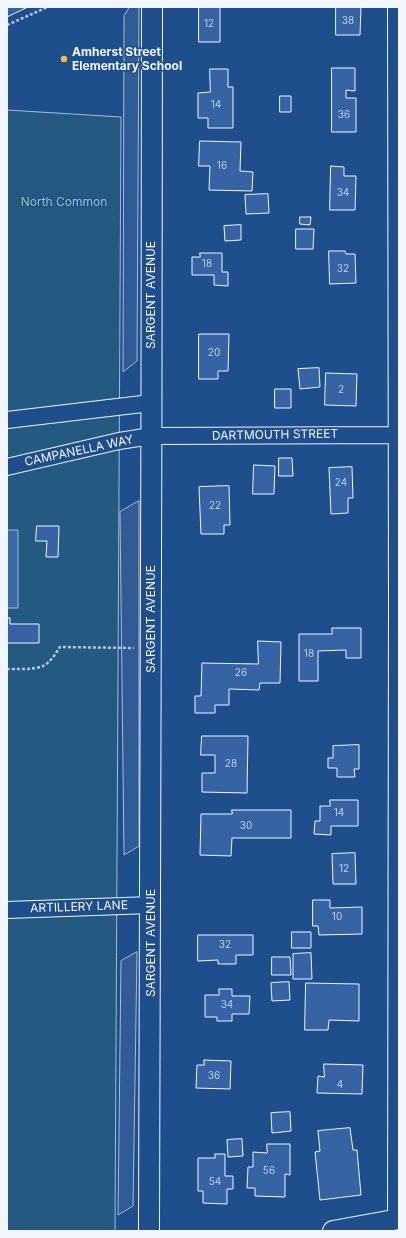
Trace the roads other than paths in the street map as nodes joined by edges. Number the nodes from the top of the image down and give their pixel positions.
1 (152, 7) edge
2 (396, 7) edge
3 (397, 246) edge
4 (151, 403) junction
5 (7, 420) edge
6 (398, 434) edge
7 (151, 436) junction
8 (7, 467) edge
9 (398, 624) edge
10 (397, 817) edge
11 (152, 905) junction
12 (7, 910) edge
13 (398, 1219) edge
14 (149, 1231) edge
15 (333, 1231) edge

1 - 4 street, SARGENT AVENUE
2 - 3 street
3 - 6 street
4 - 5 street
4 - 7 street, SARGENT AVENUE
6 - 7 street, DARTMOUTH STREET
6 - 9 street
7 - 8 street, CAMPANELLA WAY
7 - 11 street, SARGENT AVENUE
9 - 10 street
10 - 13 street
11 - 12 street, ARTILLERY LANE
11 - 14 street, SARGENT AVENUE
13 - 15 street

